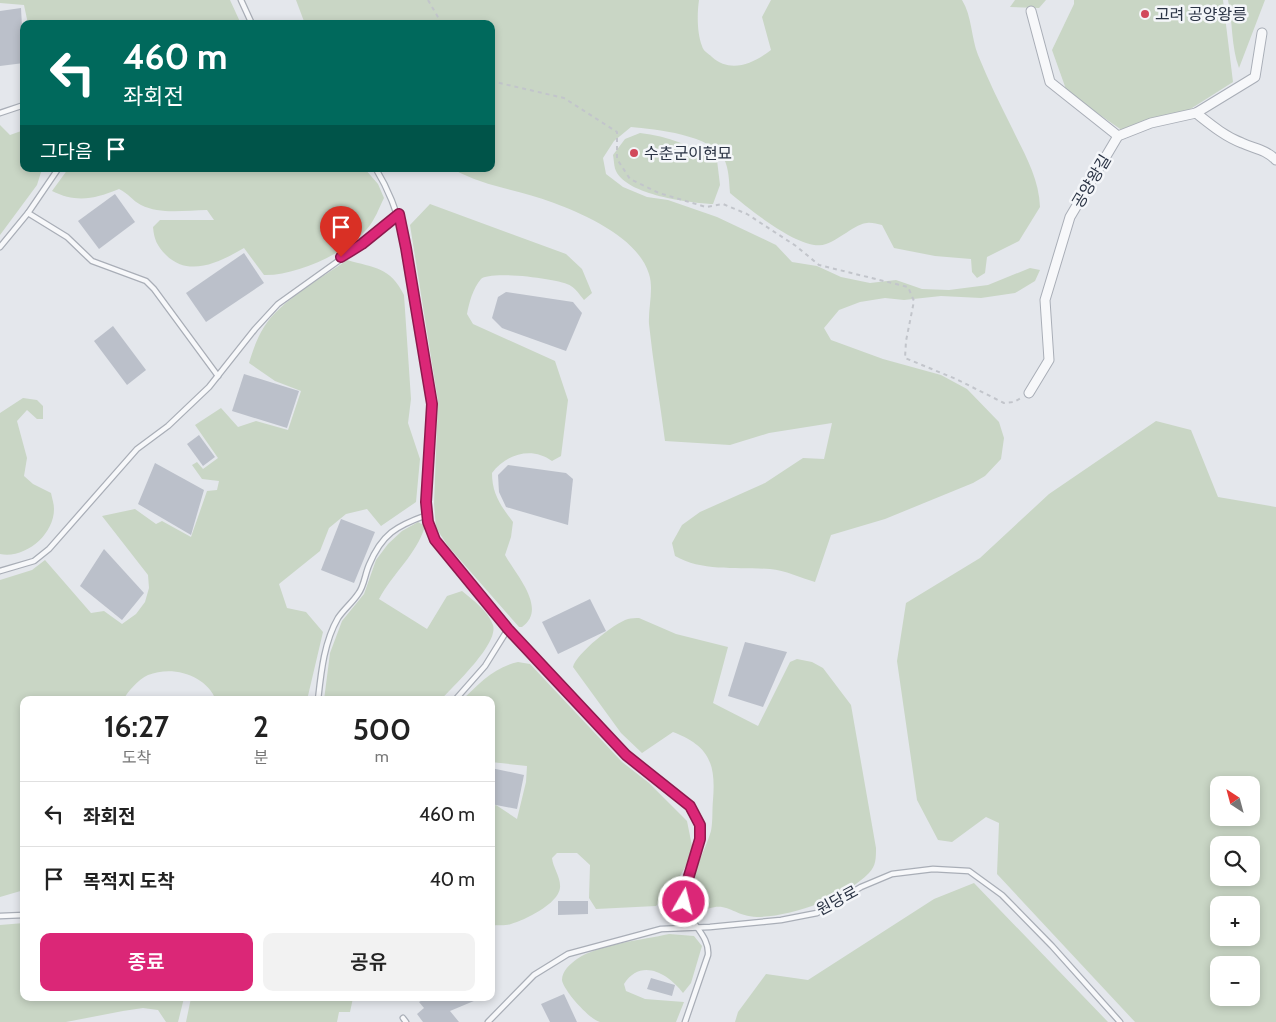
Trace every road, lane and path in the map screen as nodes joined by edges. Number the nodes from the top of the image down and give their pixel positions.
1 (241, 0) edge
2 (428, 0) edge
3 (1032, 11) dead end
4 (250, 20) edge
5 (440, 20) edge
6 (1262, 33) dead end
7 (495, 82) edge
8 (20, 106) edge
9 (0, 113) edge
10 (1196, 113) junction
11 (1118, 136) junction
12 (1276, 160) edge
13 (56, 172) edge
14 (378, 172) edge
15 (28, 212) junction
16 (399, 214) junction
17 (0, 247) edge
18 (218, 376) junction
19 (1029, 393) joint
20 (427, 515) junction
21 (0, 572) edge
22 (508, 629) junction
23 (319, 696) edge
24 (458, 696) edge
25 (20, 914) edge
26 (0, 916) edge
27 (699, 928) junction
28 (488, 1022) edge
29 (685, 1022) edge
30 (1120, 1022) edge

1 - 4 lane
2 - 5 path
3 - 11 street
6 - 10 street, 공양왕길
7 - 19 path
8 - 9 lane
10 - 11 street, 공양왕길
10 - 12 street
11 - 19 street, 공양왕길
13 - 15 lane
14 - 16 lane
15 - 17 lane
15 - 18 lane
16 - 18 lane
16 - 20 lane
18 - 21 lane
20 - 22 lane
20 - 23 lane
22 - 24 lane
22 - 27 lane
25 - 26 lane
27 - 28 lane, 원당로
27 - 29 lane
27 - 30 lane, 원당로

